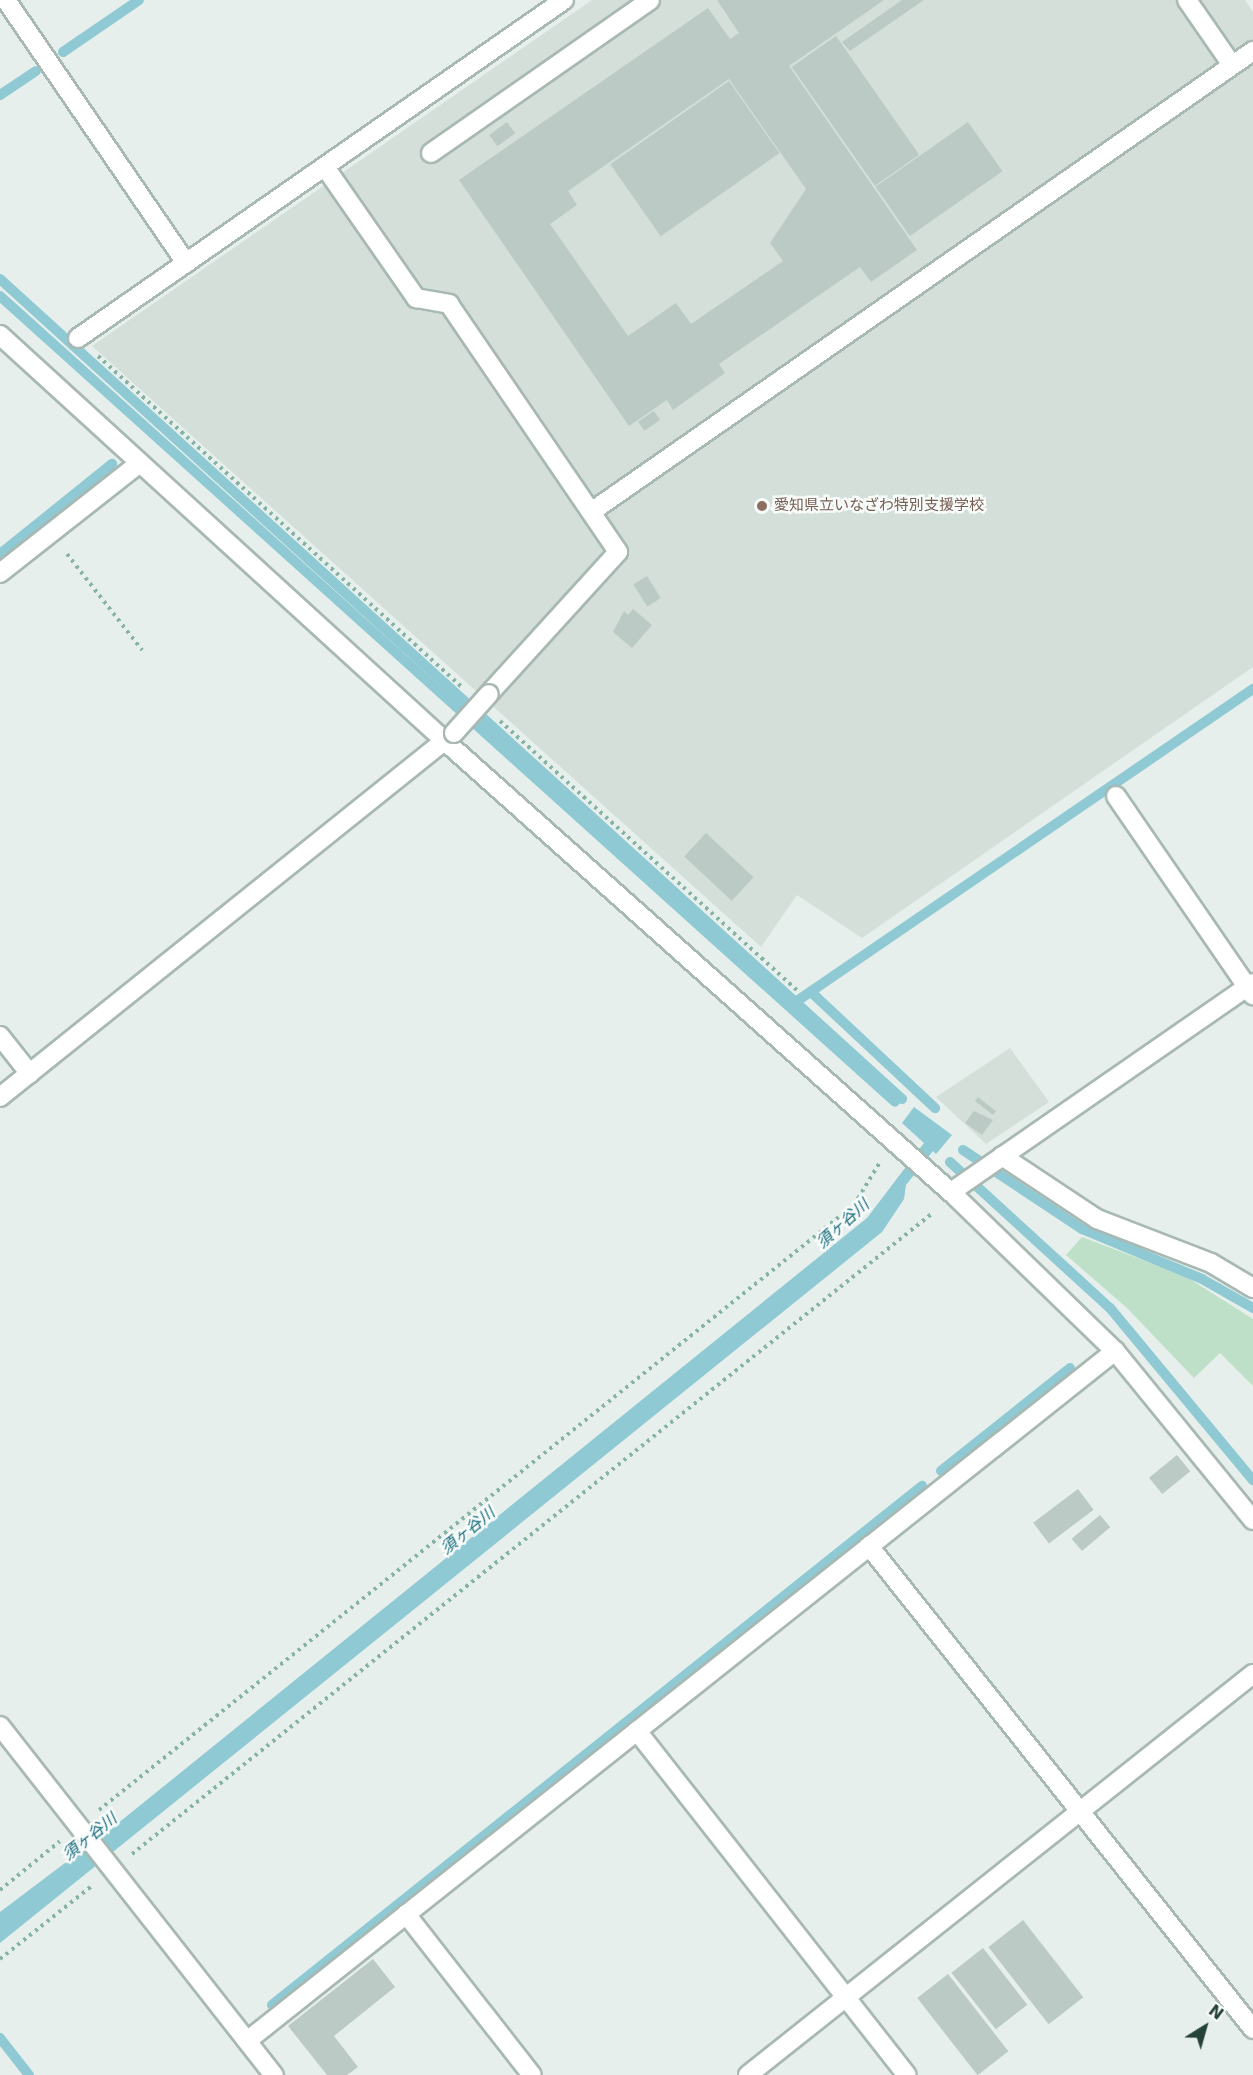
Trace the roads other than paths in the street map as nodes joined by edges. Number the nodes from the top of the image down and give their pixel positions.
1 (6, 0) edge
2 (563, 0) edge
3 (650, 0) edge
4 (1187, 0) edge
5 (1253, 51) edge
6 (1232, 65) junction
7 (431, 153) dead end
8 (325, 167) junction
9 (186, 263) junction
10 (0, 335) edge
11 (78, 338) road end
12 (140, 463) junction
13 (591, 512) junction
14 (0, 573) edge
15 (450, 738) junction
16 (1116, 796) dead end
17 (1251, 988) edge
18 (0, 1036) edge
19 (30, 1074) junction
20 (0, 1097) edge
21 (1000, 1158) junction
22 (955, 1191) junction
23 (1253, 1288) edge
24 (1115, 1351) junction
25 (1253, 1520) edge
26 (869, 1546) junction
27 (1253, 1674) edge
28 (0, 1726) edge
29 (637, 1731) junction
30 (1080, 1812) junction
31 (406, 1914) junction
32 (846, 1997) junction
33 (1253, 2029) edge
34 (247, 2041) junction
35 (274, 2075) edge
36 (532, 2075) edge
37 (748, 2075) edge
38 (907, 2075) edge

1 - 9 street
2 - 8 street
3 - 7 street
4 - 6 street
5 - 6 street
6 - 13 street
8 - 9 street
8 - 13 street
9 - 11 street
10 - 12 street
12 - 14 street
12 - 15 street
13 - 15 street, bridge
15 - 19 street
15 - 22 street
16 - 17 street
17 - 21 street
18 - 19 street
19 - 20 street
21 - 22 street
21 - 23 street
22 - 24 street
24 - 25 street
24 - 26 street
26 - 29 street
26 - 30 street
27 - 30 street
28 - 34 street
29 - 31 street
29 - 32 street
30 - 32 street
30 - 33 street
31 - 34 street
31 - 36 street
32 - 37 street
32 - 38 street
34 - 35 street

